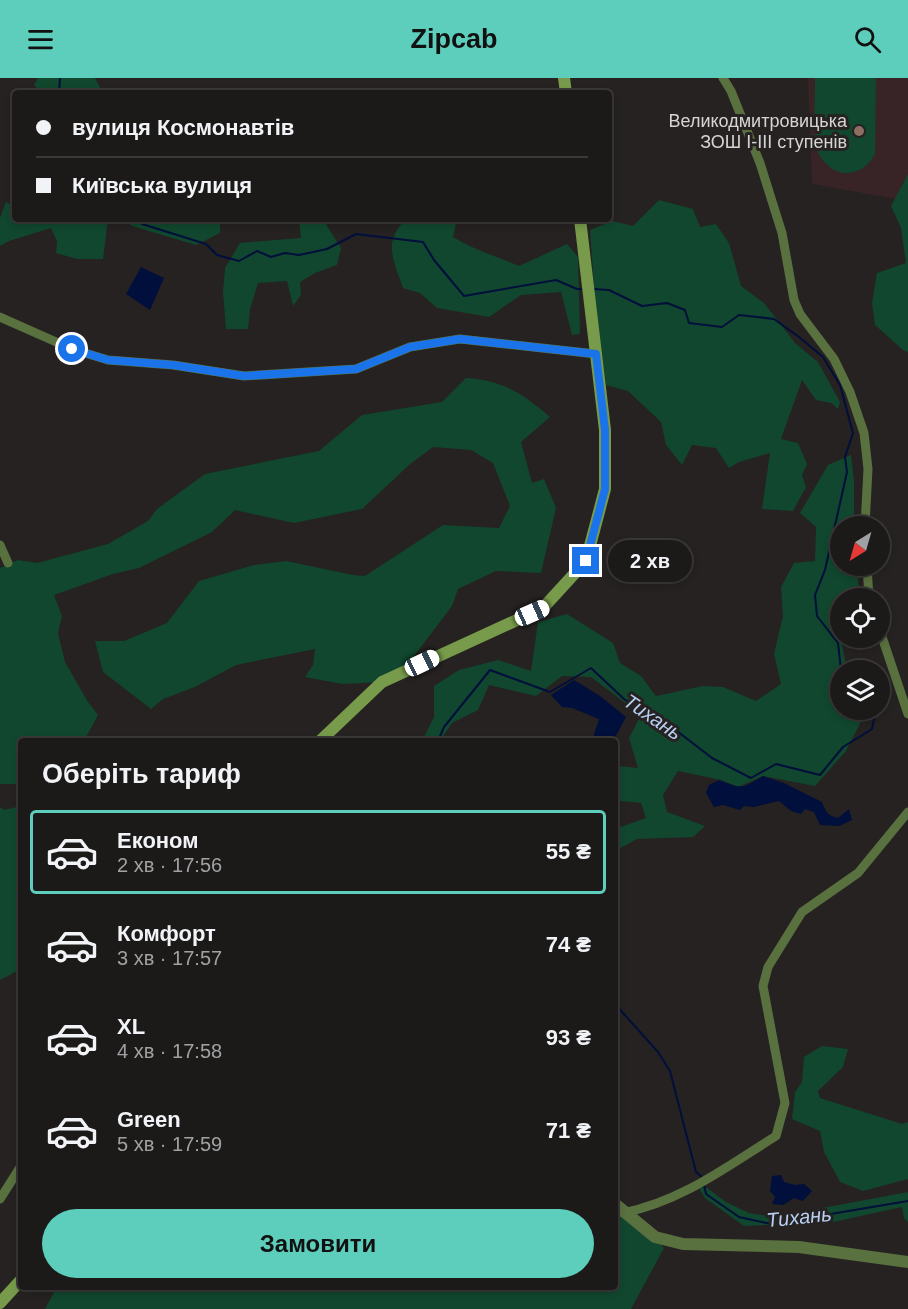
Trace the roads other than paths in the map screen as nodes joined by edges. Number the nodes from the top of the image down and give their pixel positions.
1 (723, 78) edge
2 (580, 222) edge
3 (0, 318) edge
4 (596, 354) junction
5 (866, 516) edge
6 (0, 545) edge
7 (8, 562) dead end
8 (886, 648) edge
9 (908, 714) edge
10 (323, 738) edge
11 (908, 812) edge
12 (18, 1171) edge
13 (0, 1199) edge
14 (619, 1209) edge
15 (908, 1262) edge
16 (18, 1283) edge
17 (0, 1303) edge

1 - 5 street
2 - 4 main road
3 - 4 street
4 - 10 main road
6 - 7 street
8 - 9 street
11 - 14 street
12 - 13 street
14 - 15 street
16 - 17 main road

